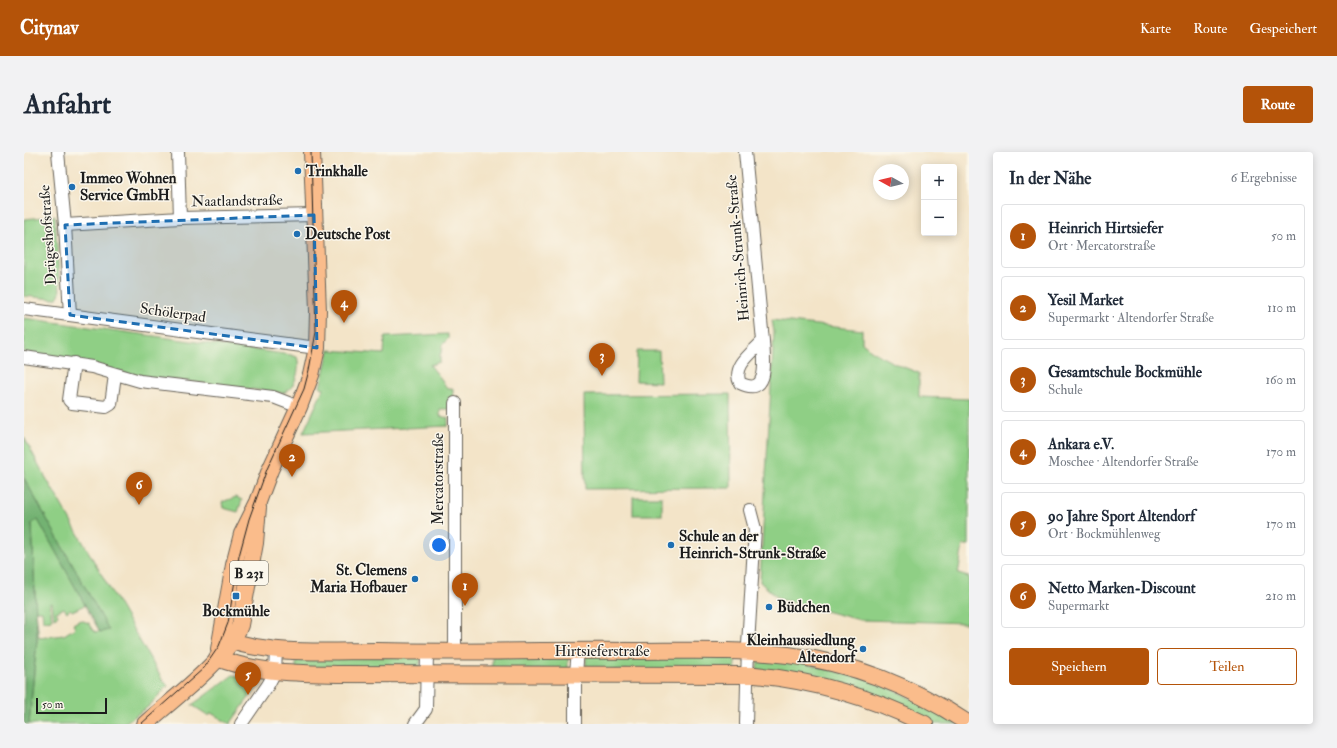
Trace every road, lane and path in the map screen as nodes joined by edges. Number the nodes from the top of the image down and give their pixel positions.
1 (58, 152) edge
2 (178, 152) edge
3 (312, 152) edge
4 (745, 152) edge
5 (314, 215) junction
6 (180, 218) junction
7 (65, 225) junction
8 (24, 309) edge
9 (70, 315) junction
10 (763, 341) junction
11 (317, 348) junction
12 (24, 357) edge
13 (74, 363) junction
14 (115, 375) junction
15 (455, 402) dead end
16 (299, 406) junction
17 (750, 510) dead end
18 (227, 640) junction
19 (276, 650) junction
20 (578, 650) junction
21 (427, 652) junction
22 (455, 652) junction
23 (748, 652) junction
24 (217, 658) junction
25 (275, 672) junction
26 (427, 675) junction
27 (576, 675) junction
28 (747, 675) junction
29 (902, 719) edge
30 (145, 724) edge
31 (241, 724) edge
32 (415, 724) edge
33 (575, 724) edge
34 (746, 724) edge
35 (925, 724) edge
36 (969, 724) edge

1 - 7 street, Drügeshofstraße
2 - 6 street
3 - 5 main road, B 231
4 - 10 street, Heinrich-Strunk-Straße
5 - 6 street, Naatlandstraße
5 - 11 main road, B 231
6 - 7 street, Naatlandstraße
7 - 9 street, Drügeshofstraße
8 - 9 street, Schölerpad
9 - 11 street, Schölerpad
10 - 10 street, Heinrich-Strunk-Straße
11 - 16 main road, B 231
12 - 13 street
13 - 14 street
13 - 14 street
14 - 16 street
15 - 22 street, Mercatorstraße
16 - 18 main road, B 231
17 - 23 street
18 - 19 main road, Hirtsieferstraße
18 - 24 main road, B 231
19 - 21 main road, Hirtsieferstraße
19 - 25 street
20 - 22 main road, Hirtsieferstraße
20 - 23 main road, Hirtsieferstraße
20 - 27 street
21 - 22 main road, Hirtsieferstraße
21 - 26 street
23 - 28 street
23 - 36 main road, Hirtsieferstraße
24 - 25 main road, Hirtsieferstraße
24 - 30 main road, B 231
25 - 26 main road, Hirtsieferstraße
25 - 31 street
26 - 27 main road, Hirtsieferstraße
26 - 32 street
27 - 28 main road, Hirtsieferstraße
27 - 33 street
28 - 29 main road, Hirtsieferstraße
28 - 34 street
29 - 35 main road, Hirtsieferstraße

